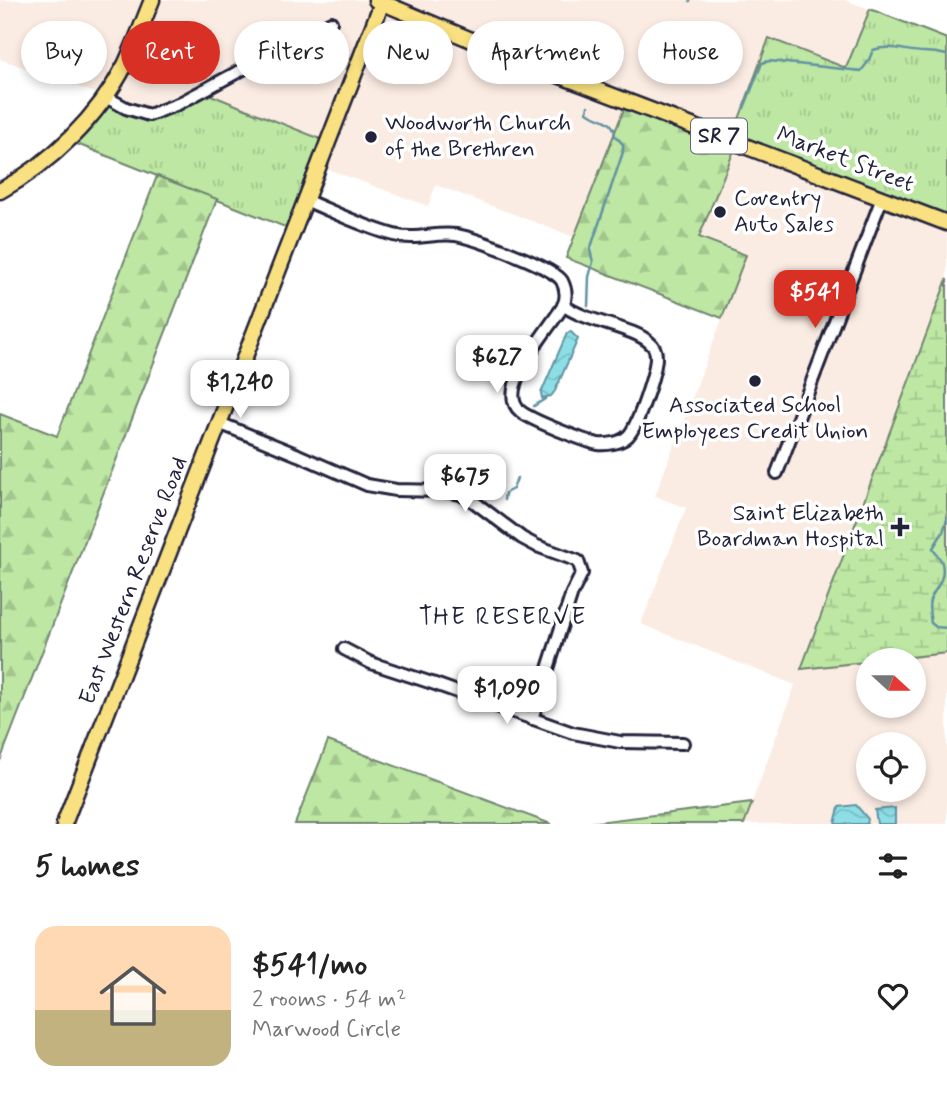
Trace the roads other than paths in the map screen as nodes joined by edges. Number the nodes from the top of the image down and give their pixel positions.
1 (152, 0) edge
2 (380, 1) edge
3 (234, 74) edge
4 (106, 97) junction
5 (0, 191) edge
6 (882, 198) junction
7 (305, 200) junction
8 (947, 223) edge
9 (563, 305) junction
10 (219, 424) junction
11 (777, 473) dead end
12 (344, 649) dead end
13 (532, 719) junction
14 (683, 743) dead end
15 (64, 824) edge

1 - 4 main road
2 - 6 main road, Market Street / SR 7
2 - 7 main road, East Western Reserve Road
3 - 4 street
4 - 5 main road
6 - 8 main road, Market Street / SR 7
6 - 11 street
7 - 9 street
7 - 10 main road, East Western Reserve Road
9 - 9 street
10 - 13 street
10 - 15 main road, East Western Reserve Road
12 - 13 street
13 - 14 street

